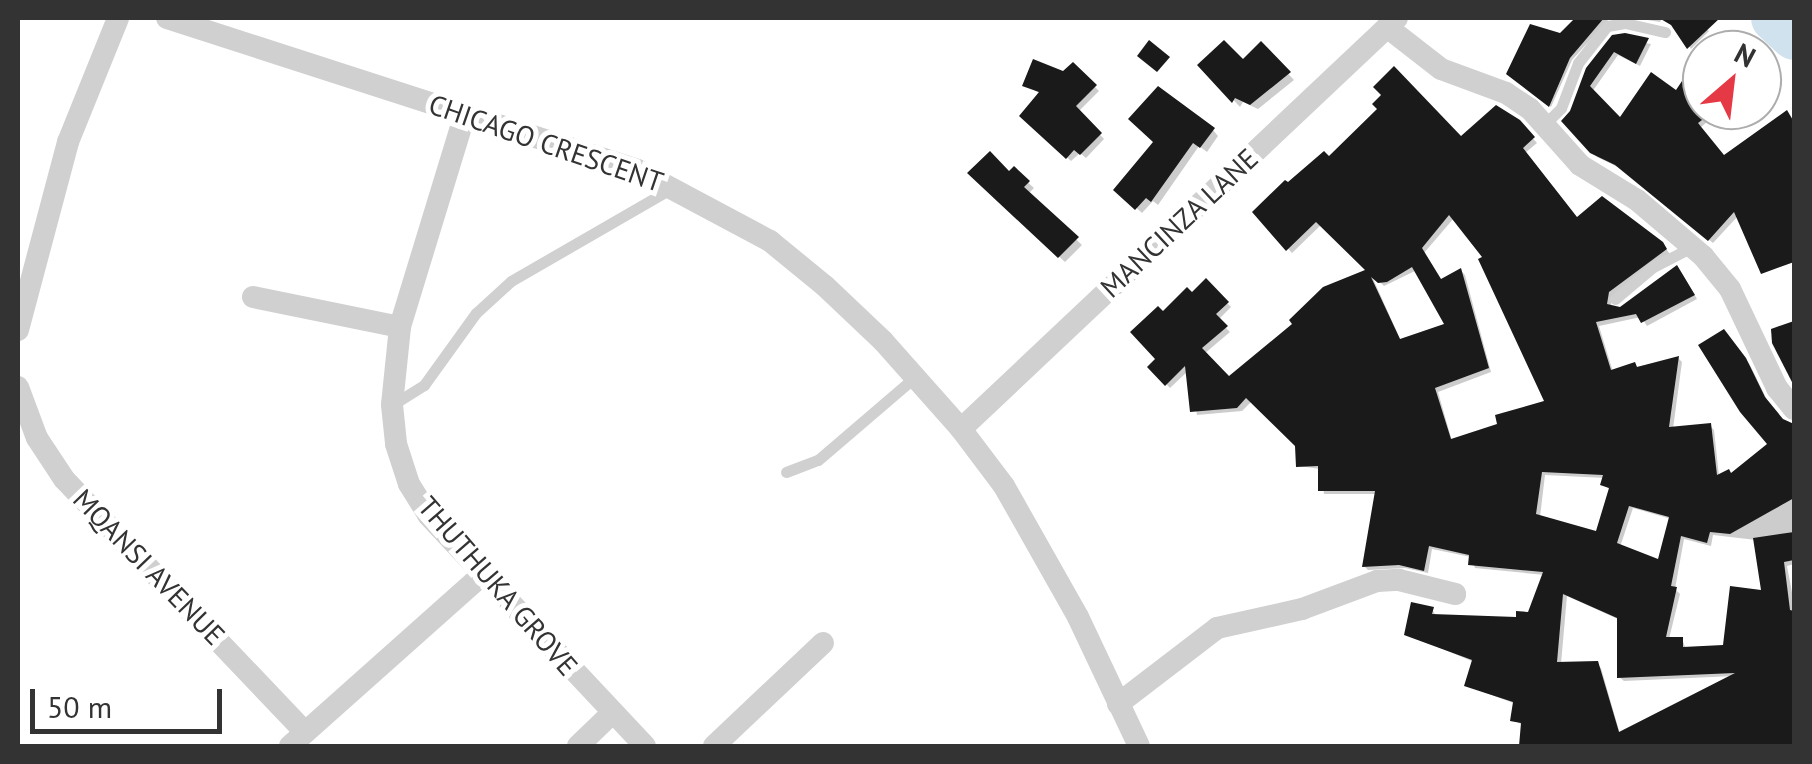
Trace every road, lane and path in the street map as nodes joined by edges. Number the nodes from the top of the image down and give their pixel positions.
1 (118, 18) edge
2 (167, 18) edge
3 (1392, 22) edge
4 (1665, 32) dead end
5 (465, 114) junction
6 (1544, 125) junction
7 (672, 188) junction
8 (1692, 246) junction
9 (253, 297) dead end
10 (1615, 299) dead end
11 (400, 327) junction
12 (18, 330) edge
13 (915, 377) junction
14 (18, 387) edge
15 (392, 405) junction
16 (1794, 409) edge
17 (962, 429) junction
18 (786, 472) dead end
19 (481, 576) junction
20 (1455, 594) dead end
21 (823, 642) dead end
22 (1118, 704) junction
23 (612, 713) junction
24 (297, 739) edge
25 (578, 746) edge
26 (645, 746) edge
27 (714, 746) edge
28 (1138, 746) edge

1 - 12 street
2 - 5 street, CHICAGO CRESCENT
3 - 6 street
3 - 17 street, MANCINZA LANE
4 - 6 lane
5 - 7 street, CHICAGO CRESCENT
5 - 11 street, THUTHUKA GROVE
6 - 8 street
7 - 13 street, CHICAGO CRESCENT
7 - 15 lane
8 - 10 lane
8 - 16 street
9 - 11 street
11 - 15 street, THUTHUKA GROVE
13 - 17 street, CHICAGO CRESCENT
13 - 18 lane
14 - 24 street, MQANSI AVENUE
15 - 19 street, THUTHUKA GROVE
17 - 22 street, CHICAGO CRESCENT
19 - 23 street, THUTHUKA GROVE
19 - 24 street, MQANSI AVENUE
20 - 22 street
21 - 27 street
22 - 28 street, CHICAGO CRESCENT
23 - 25 street
23 - 26 street, THUTHUKA GROVE

